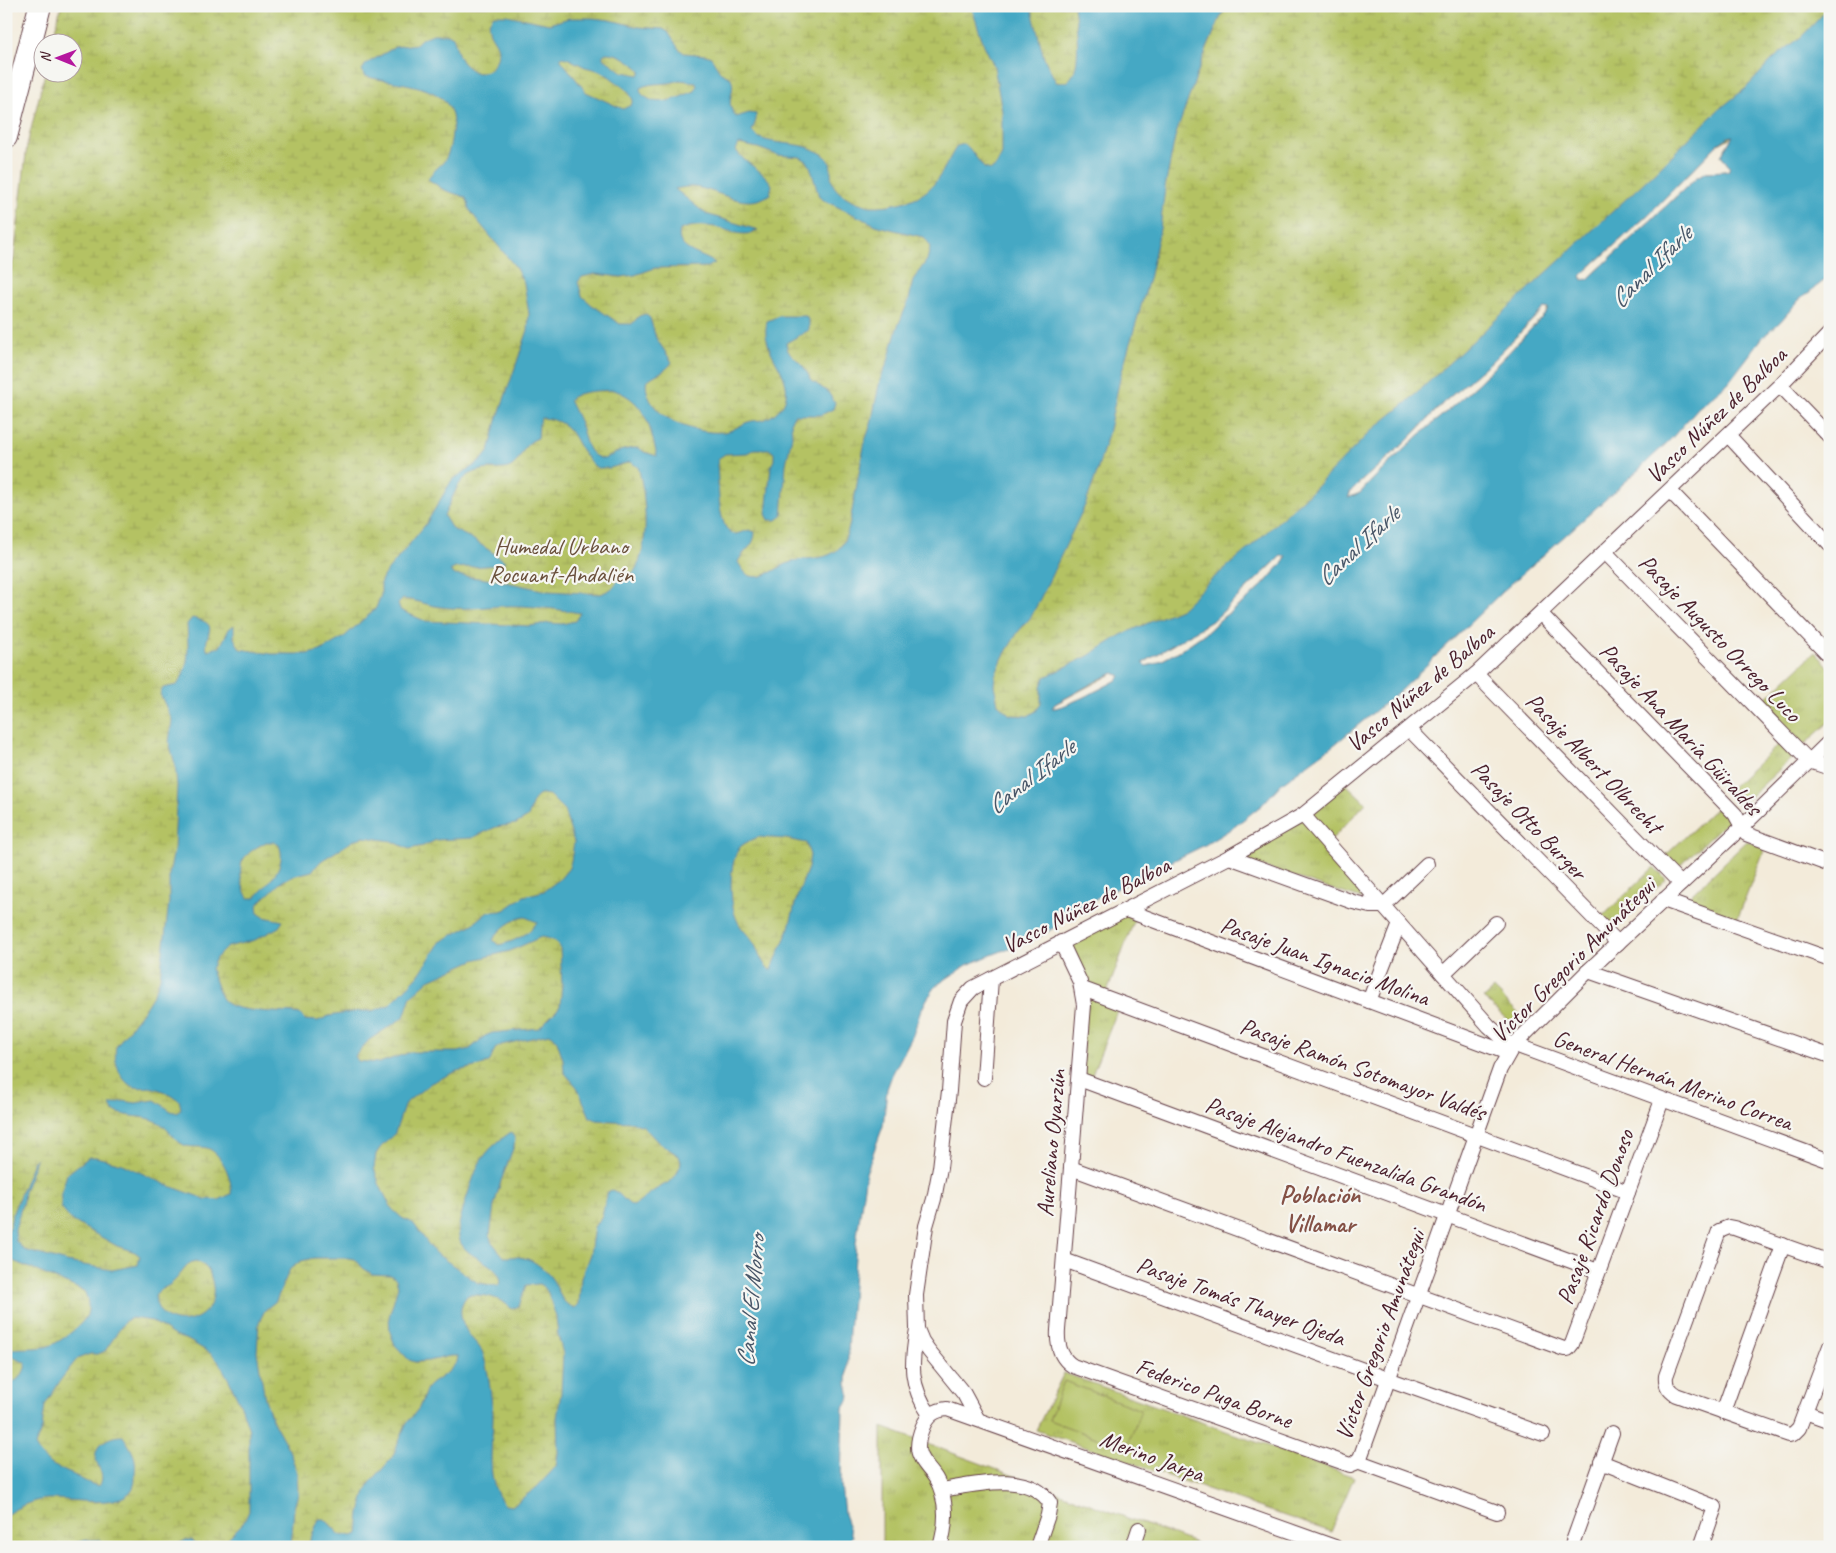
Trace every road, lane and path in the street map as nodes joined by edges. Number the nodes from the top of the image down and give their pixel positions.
1 (40, 6) edge
2 (6, 137) edge
3 (1830, 333) edge
4 (1780, 385) junction
5 (1728, 435) junction
6 (1830, 437) edge
7 (1670, 490) junction
8 (1830, 545) edge
9 (1605, 552) junction
10 (1541, 614) junction
11 (1830, 658) edge
12 (1476, 674) junction
13 (1409, 728) junction
14 (1830, 741) edge
15 (1808, 761) junction
16 (1830, 768) edge
17 (1303, 815) junction
18 (1742, 827) junction
19 (1230, 857) junction
20 (1428, 864) dead end
21 (1830, 865) edge
22 (1680, 884) junction
23 (1663, 900) junction
24 (1383, 906) junction
25 (1126, 910) junction
26 (1398, 924) junction
27 (1496, 924) dead end
28 (1061, 942) junction
29 (1618, 943) junction
30 (1830, 959) edge
31 (1588, 971) junction
32 (1443, 974) junction
33 (991, 979) junction
34 (1083, 989) junction
35 (1369, 1001) junction
36 (1511, 1049) junction
37 (1830, 1056) edge
38 (984, 1078) dead end
39 (1079, 1079) junction
40 (1662, 1100) junction
41 (1476, 1134) junction
42 (1830, 1161) edge
43 (1071, 1168) junction
44 (1628, 1192) junction
45 (1447, 1216) junction
46 (1783, 1245) junction
47 (1064, 1260) junction
48 (1830, 1262) edge
49 (1598, 1271) junction
50 (1418, 1296) junction
51 (917, 1329) junction
52 (1830, 1346) edge
53 (1060, 1352) joint
54 (1388, 1379) junction
55 (1723, 1412) junction
56 (1805, 1412) junction
57 (930, 1415) junction
58 (977, 1418) junction
59 (1830, 1421) edge
60 (1612, 1433) dead end
61 (1543, 1434) dead end
62 (1357, 1461) junction
63 (1601, 1462) junction
64 (942, 1490) junction
65 (1497, 1512) dead end
66 (1139, 1529) dead end
67 (940, 1547) edge
68 (1037, 1547) edge
69 (1133, 1547) edge
70 (1335, 1547) edge
71 (1571, 1547) edge
72 (1701, 1547) edge

1 - 2 highway
3 - 4 street, Vasco Núñez de Balboa
4 - 5 street, Vasco Núñez de Balboa
4 - 6 street
5 - 7 street, Vasco Núñez de Balboa
5 - 8 street
7 - 9 street, Vasco Núñez de Balboa
7 - 11 street
9 - 10 street, Vasco Núñez de Balboa
9 - 15 street, Pasaje Augusto Orrego Luco
10 - 12 street, Vasco Núñez de Balboa
10 - 18 street, Pasaje Ana María Güiraldes
12 - 13 street, Vasco Núñez de Balboa
12 - 22 street, Pasaje Albert Olbrecht
13 - 17 street, Vasco Núñez de Balboa
13 - 29 street, Pasaje Otto Burger
14 - 15 street, Víctor Gregorio Amunátegui
15 - 16 street, Pasaje Augusto Orrego Luco
15 - 18 street, Víctor Gregorio Amunátegui
17 - 19 street, Vasco Núñez de Balboa
17 - 24 street, General Hernán Merino Correa
18 - 21 street, Pasaje Ana María Güiraldes
18 - 22 street, Víctor Gregorio Amunátegui
19 - 24 street
19 - 25 street, Vasco Núñez de Balboa
20 - 24 street
22 - 23 street, Víctor Gregorio Amunátegui
23 - 29 street, Víctor Gregorio Amunátegui
23 - 30 street
24 - 26 street, General Hernán Merino Correa
25 - 28 street, Vasco Núñez de Balboa
25 - 35 street, Pasaje Juan Ignacio Molina
26 - 32 street, General Hernán Merino Correa
26 - 35 street
27 - 32 street
28 - 33 street, Vasco Núñez de Balboa
28 - 34 street, Aureliano Oyarzún
29 - 31 street, Víctor Gregorio Amunátegui
31 - 36 street, Víctor Gregorio Amunátegui
31 - 37 street
32 - 36 street, General Hernán Merino Correa
33 - 38 street
33 - 51 street, Vasco Núñez de Balboa
34 - 39 street, Aureliano Oyarzún
34 - 41 street, Pasaje Ramón Sotomayor Valdés
35 - 36 street, Pasaje Juan Ignacio Molina
36 - 40 street, General Hernán Merino Correa
36 - 41 street, Víctor Gregorio Amunátegui
39 - 43 street, Aureliano Oyarzún
39 - 45 street, Pasaje Alejandro Fuenzalida Grandón
40 - 42 street, General Hernán Merino Correa
40 - 44 street, Pasaje Ricardo Donoso
41 - 44 street, Pasaje Ramón Sotomayor Valdés
41 - 45 street, Víctor Gregorio Amunátegui
43 - 47 street, Aureliano Oyarzún
43 - 50 street
44 - 49 street, Pasaje Ricardo Donoso
45 - 49 street, Pasaje Alejandro Fuenzalida Grandón
45 - 50 street, Víctor Gregorio Amunátegui
46 - 48 street
46 - 55 street
46 - 55 street
47 - 53 street, Aureliano Oyarzún
47 - 54 street, Pasaje Tomás Thayer Ojeda
49 - 50 street, Pasaje Ricardo Donoso
50 - 54 street, Víctor Gregorio Amunátegui
51 - 57 street
51 - 58 street
52 - 56 street
53 - 62 street, Federico Puga Borne
54 - 61 street, Pasaje Tomás Thayer Ojeda
54 - 62 street, Víctor Gregorio Amunátegui
55 - 56 street
56 - 59 street
57 - 58 street, Merino Jarpa
57 - 64 street
58 - 70 street, Merino Jarpa
60 - 63 street
62 - 65 street, Federico Puga Borne
63 - 71 street
63 - 72 street
64 - 67 street
64 - 68 street
66 - 69 street

